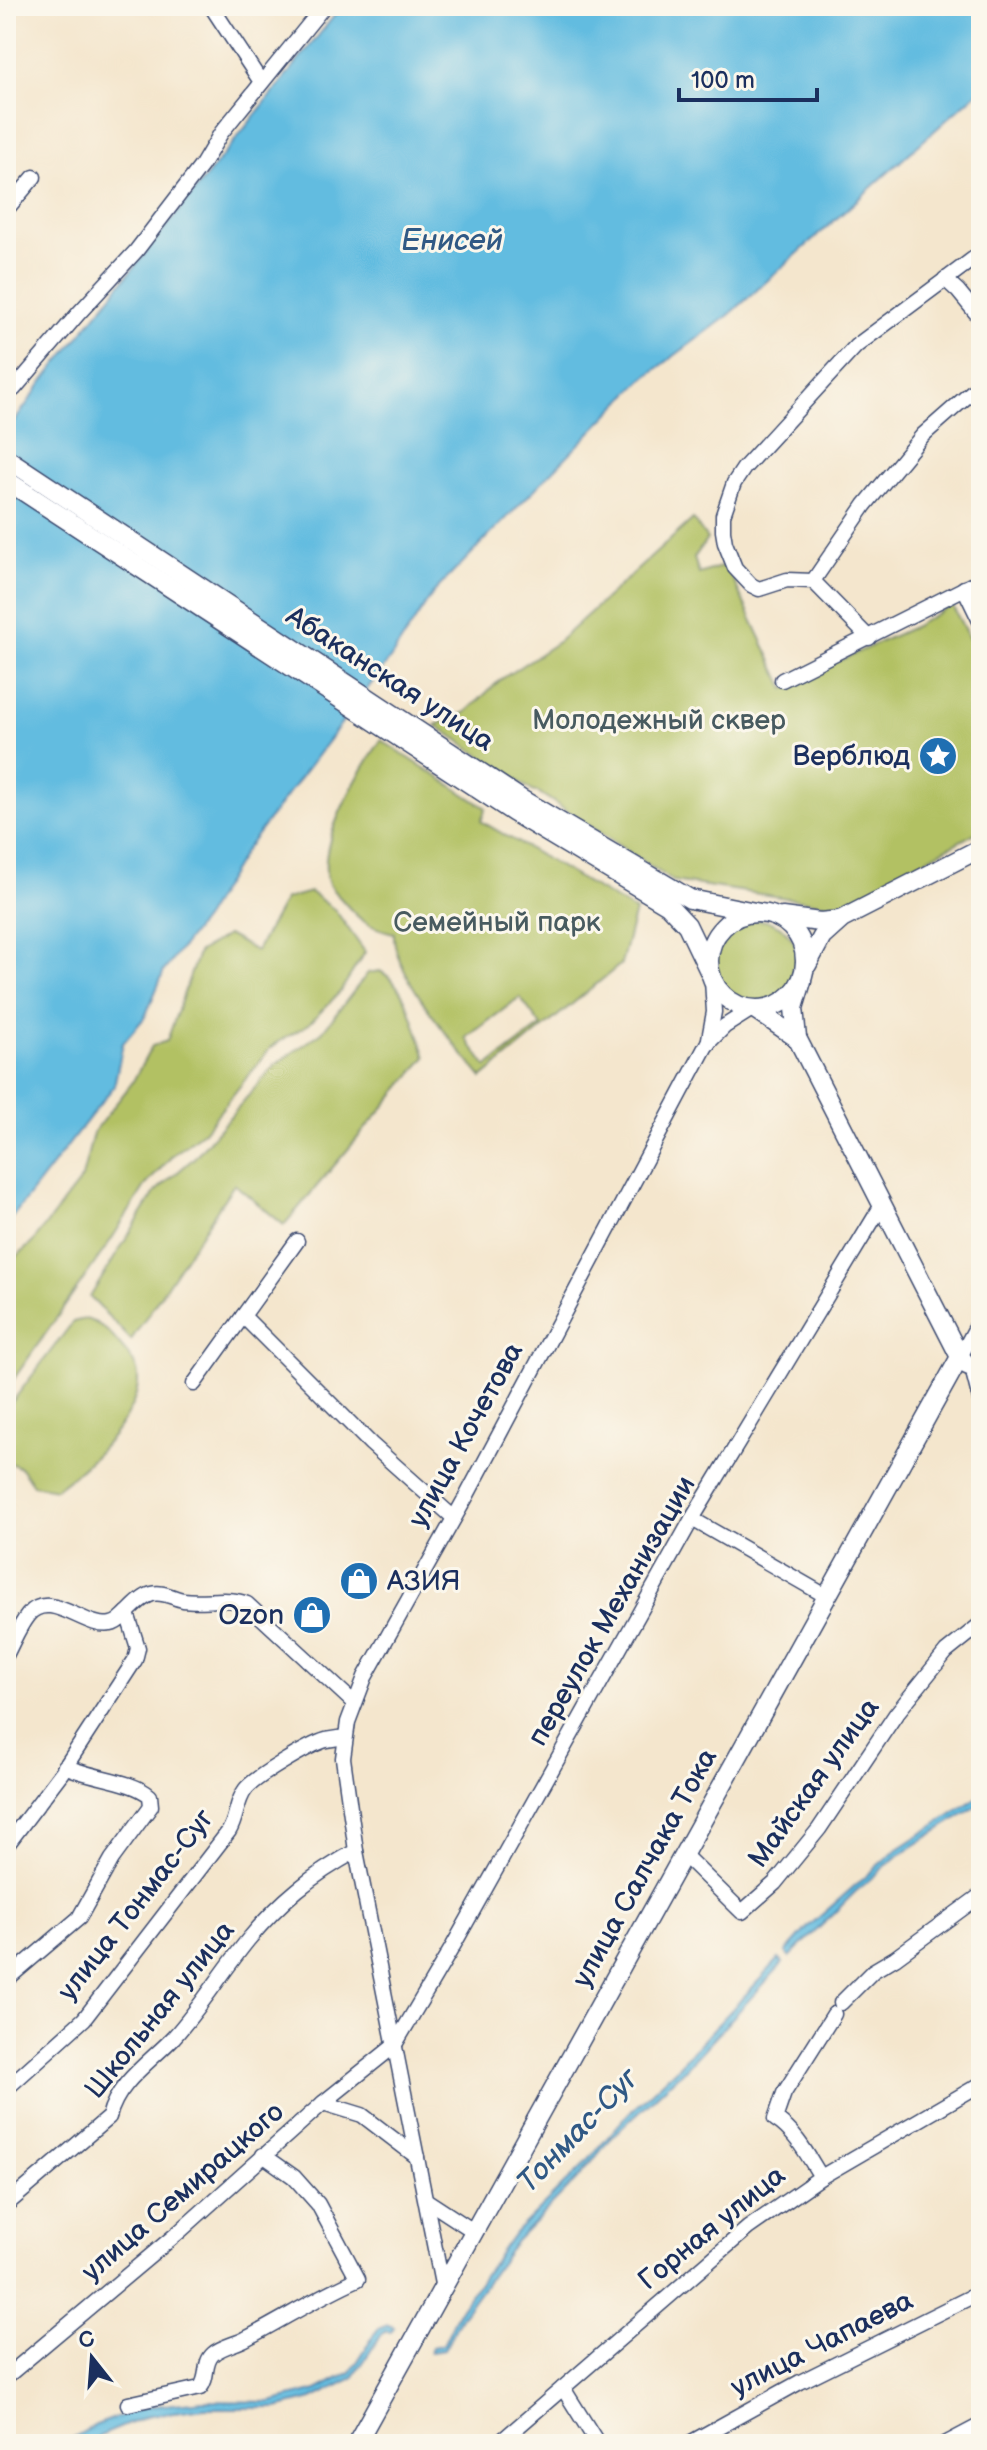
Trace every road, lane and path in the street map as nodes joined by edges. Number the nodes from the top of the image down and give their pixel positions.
1 (211, 6) edge
2 (324, 6) edge
3 (261, 82) junction
4 (34, 177) dead end
5 (6, 210) edge
6 (981, 253) edge
7 (945, 279) junction
8 (981, 319) edge
9 (981, 384) edge
10 (6, 391) edge
11 (6, 458) edge
12 (6, 480) edge
13 (981, 580) edge
14 (813, 581) junction
15 (964, 588) junction
16 (981, 623) edge
17 (869, 638) junction
18 (782, 680) dead end
19 (428, 749) junction
20 (981, 848) edge
21 (763, 913) junction
22 (842, 919) junction
23 (711, 976) junction
24 (802, 978) junction
25 (754, 1010) junction
26 (797, 1038) junction
27 (708, 1044) junction
28 (882, 1205) junction
29 (297, 1241) dead end
30 (243, 1316) junction
31 (981, 1318) edge
32 (960, 1357) junction
33 (978, 1370) edge
34 (194, 1384) dead end
35 (981, 1403) edge
36 (454, 1518) junction
37 (692, 1519) junction
38 (826, 1596) junction
39 (127, 1613) junction
40 (981, 1624) edge
41 (6, 1655) edge
42 (354, 1703) junction
43 (345, 1737) junction
44 (65, 1766) junction
45 (6, 1846) edge
46 (356, 1851) junction
47 (684, 1855) junction
48 (981, 1895) edge
49 (6, 1980) edge
50 (394, 2046) junction
51 (981, 2084) edge
52 (6, 2089) edge
53 (323, 2103) junction
54 (263, 2155) junction
55 (417, 2157) junction
56 (821, 2177) junction
57 (426, 2200) junction
58 (6, 2205) edge
59 (475, 2232) junction
60 (443, 2289) junction
61 (981, 2292) edge
62 (6, 2377) edge
63 (563, 2388) junction
64 (128, 2404) dead end
65 (981, 2425) edge
66 (356, 2444) edge
67 (498, 2444) edge
68 (598, 2444) edge
69 (688, 2444) edge
70 (945, 2444) edge

1 - 3 street
2 - 3 street
3 - 10 street
4 - 5 street
6 - 7 street
7 - 8 street
7 - 14 street
9 - 14 street
11 - 19 main road, Абаканская улица
12 - 19 main road, Абаканская улица
13 - 15 street
14 - 17 street
15 - 16 street
15 - 17 street
17 - 18 street
19 - 21 main road, Абаканская улица
19 - 23 main road, Абаканская улица
20 - 22 main road
21 - 22 main road
21 - 23 main road
21 - 24 main road
22 - 24 main road
23 - 25 main road
23 - 27 street, улица Кочетова
24 - 25 main road
24 - 26 main road
25 - 26 main road
25 - 27 street, улица Кочетова
26 - 28 main road
27 - 36 street, улица Кочетова
28 - 32 main road
28 - 37 street, переулок Механизации
29 - 30 street
30 - 34 street
30 - 36 street
31 - 32 street, улица Салчака Тока
32 - 33 main road
32 - 38 main road, улица Салчака Тока
33 - 35 street
36 - 42 street, улица Кочетова
37 - 38 street
37 - 50 street, переулок Механизации
38 - 47 main road, улица Салчака Тока
39 - 41 street
39 - 42 street
39 - 44 street
40 - 47 street, Майская улица
42 - 43 street, улица Кочетова
43 - 46 street, улица Кочетова
43 - 52 street, улица Тонмас-Суг
44 - 45 street
44 - 49 street
46 - 50 street, улица Кочетова
46 - 58 street, Школьная улица
47 - 59 main road, улица Салчака Тока
48 - 56 street
50 - 53 street, улица Семирацкого
50 - 55 street, улица Кочетова
51 - 56 street, Горная улица
53 - 54 street, улица Семирацкого
53 - 55 street
54 - 62 street, улица Семирацкого
54 - 64 street
55 - 57 street, улица Кочетова
56 - 63 street, Горная улица
57 - 59 street
57 - 60 street, улица Кочетова
59 - 60 main road, улица Салчака Тока
60 - 66 main road, улица Салчака Тока
61 - 69 street, улица Чапаева
63 - 67 street, Горная улица
63 - 68 street
65 - 70 street

